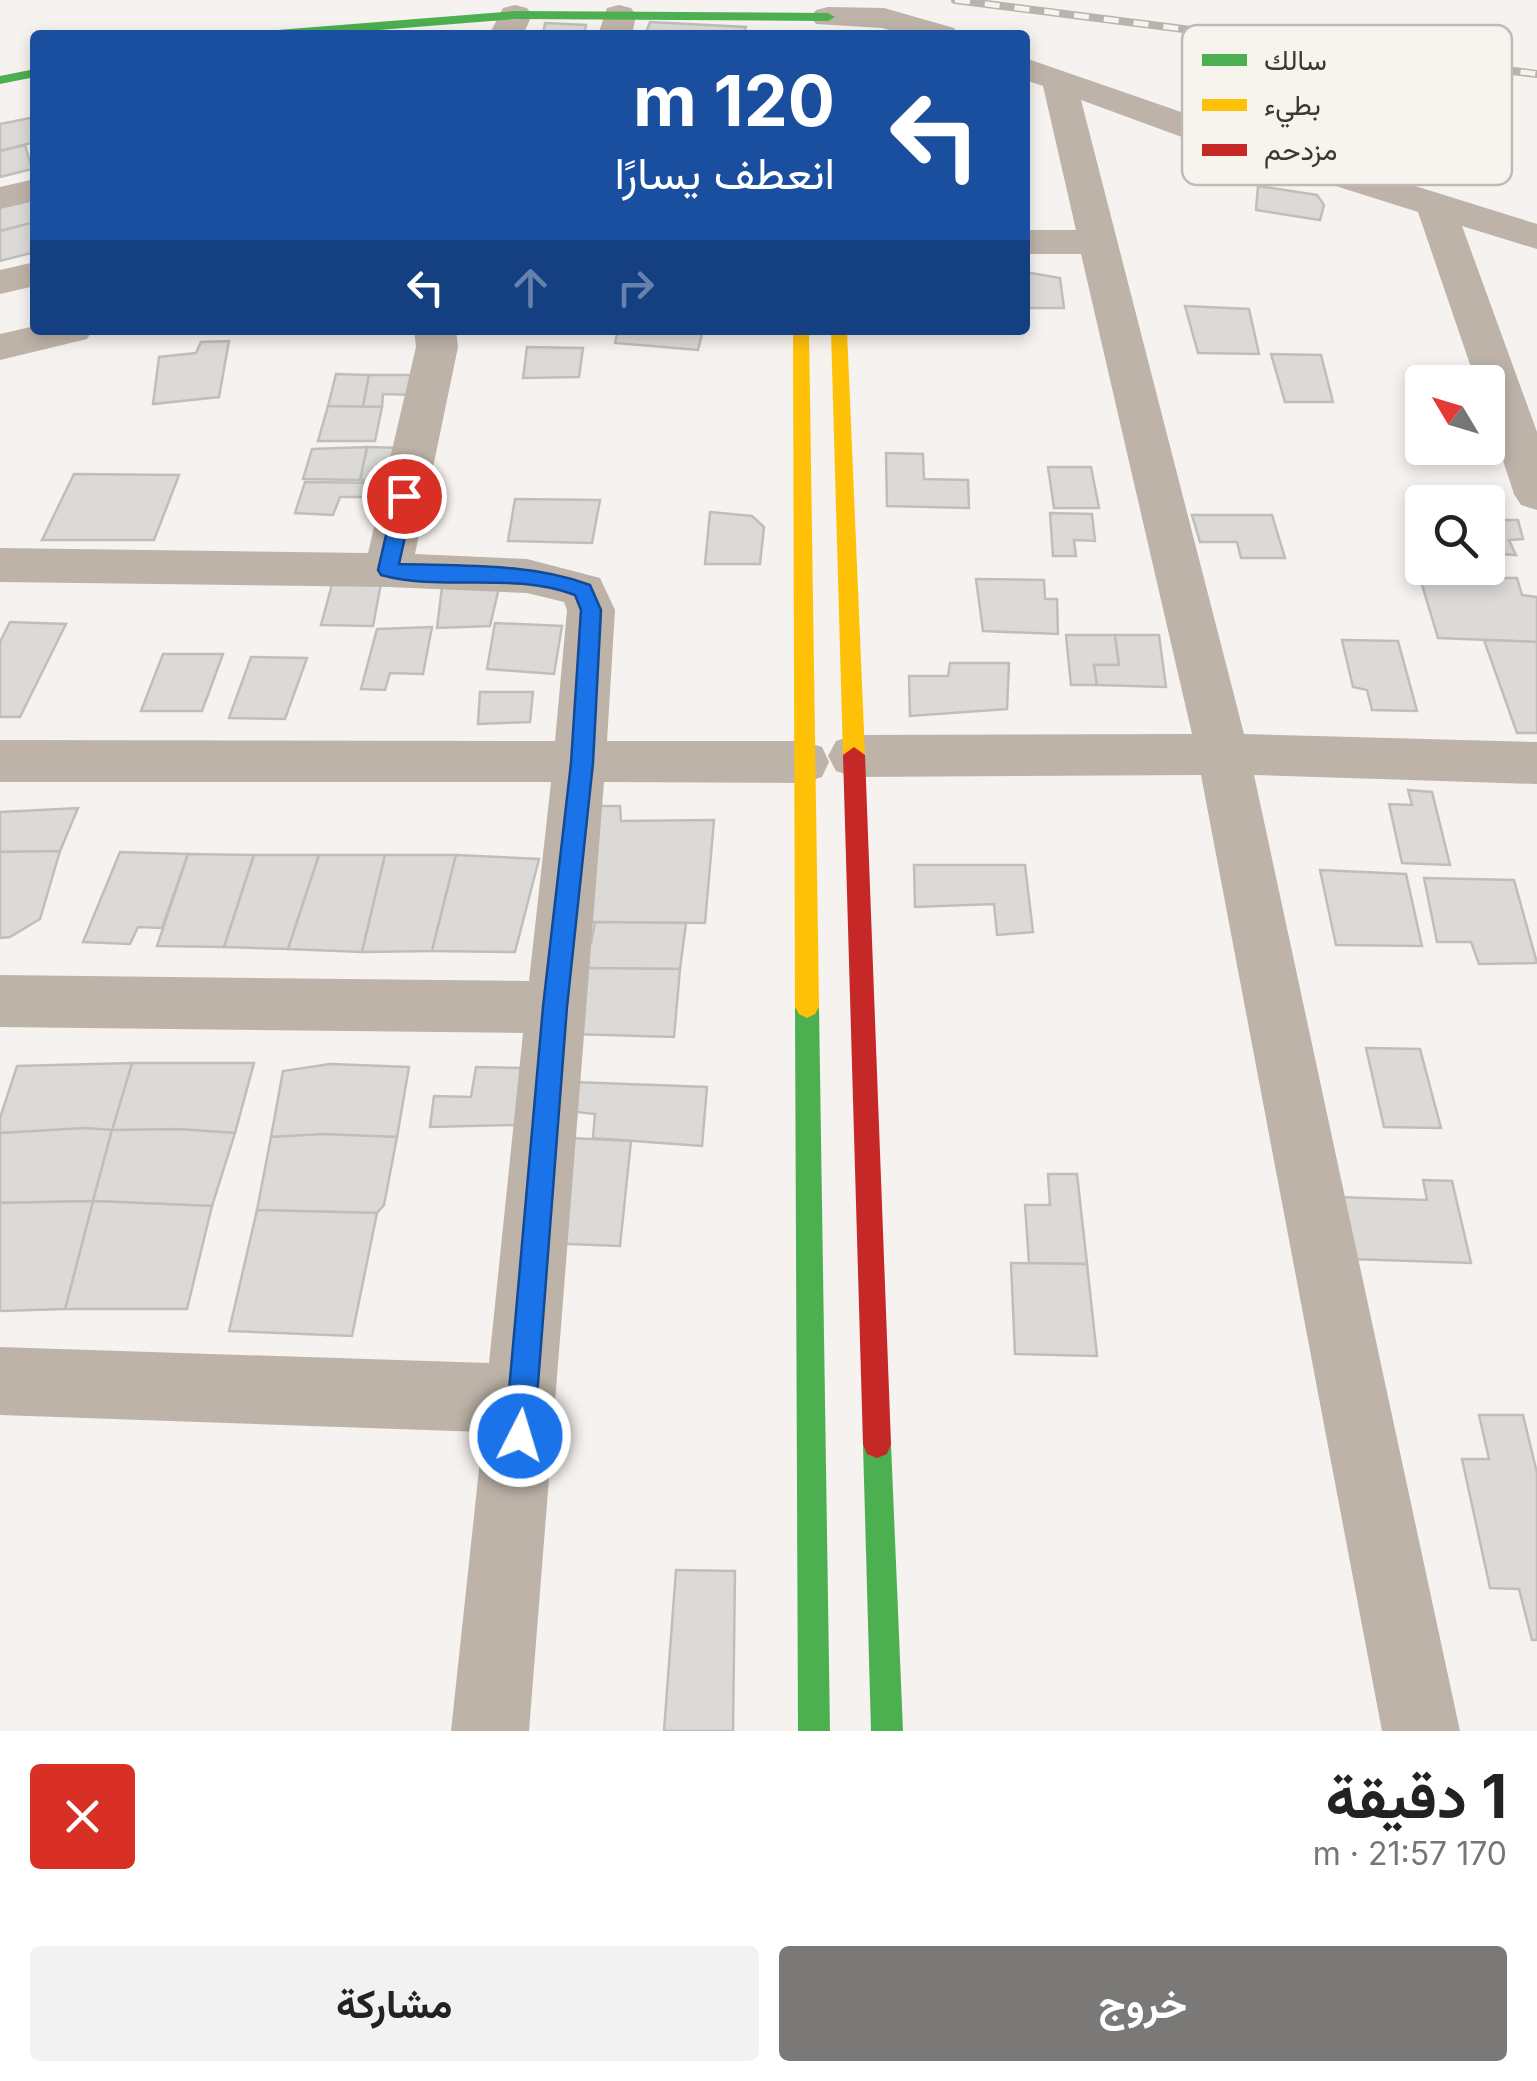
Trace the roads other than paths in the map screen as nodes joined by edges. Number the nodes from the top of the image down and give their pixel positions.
1 (814, 17) edge
2 (510, 25) edge
3 (617, 25) edge
4 (371, 30) edge
5 (925, 30) edge
6 (1030, 70) edge
7 (30, 74) edge
8 (0, 80) edge
9 (1059, 82) junction
10 (1182, 122) edge
11 (1376, 185) edge
12 (30, 191) edge
13 (0, 198) edge
14 (1435, 204) junction
15 (1537, 237) edge
16 (1030, 242) edge
17 (1098, 242) junction
18 (30, 275) edge
19 (0, 282) edge
20 (51, 335) edge
21 (436, 335) edge
22 (801, 335) edge
23 (839, 335) edge
24 (0, 347) edge
25 (1537, 494) edge
26 (0, 565) edge
27 (388, 570) junction
28 (1223, 754) junction
29 (854, 756) junction
30 (0, 760) edge
31 (803, 762) junction
32 (582, 763) junction
33 (1535, 770) edge
34 (0, 1001) edge
35 (555, 1007) junction
36 (0, 1381) edge
37 (523, 1399) junction
38 (490, 1731) edge
39 (814, 1731) edge
40 (887, 1731) edge
41 (1421, 1731) edge

1 - 3 main road
1 - 5 street
2 - 3 main road
2 - 4 main road
6 - 9 street
7 - 8 main road
9 - 10 street
9 - 17 street
11 - 14 street
12 - 13 street
14 - 15 street
14 - 25 street
16 - 17 street
17 - 28 street
18 - 19 street
20 - 24 street
21 - 27 street
22 - 31 main road
23 - 29 main road
26 - 27 street
27 - 32 street
28 - 29 street
28 - 33 street
28 - 41 street
29 - 40 main road
30 - 32 street
31 - 32 street
31 - 39 main road
32 - 35 street
34 - 35 street
35 - 37 street
36 - 37 street
37 - 38 street

